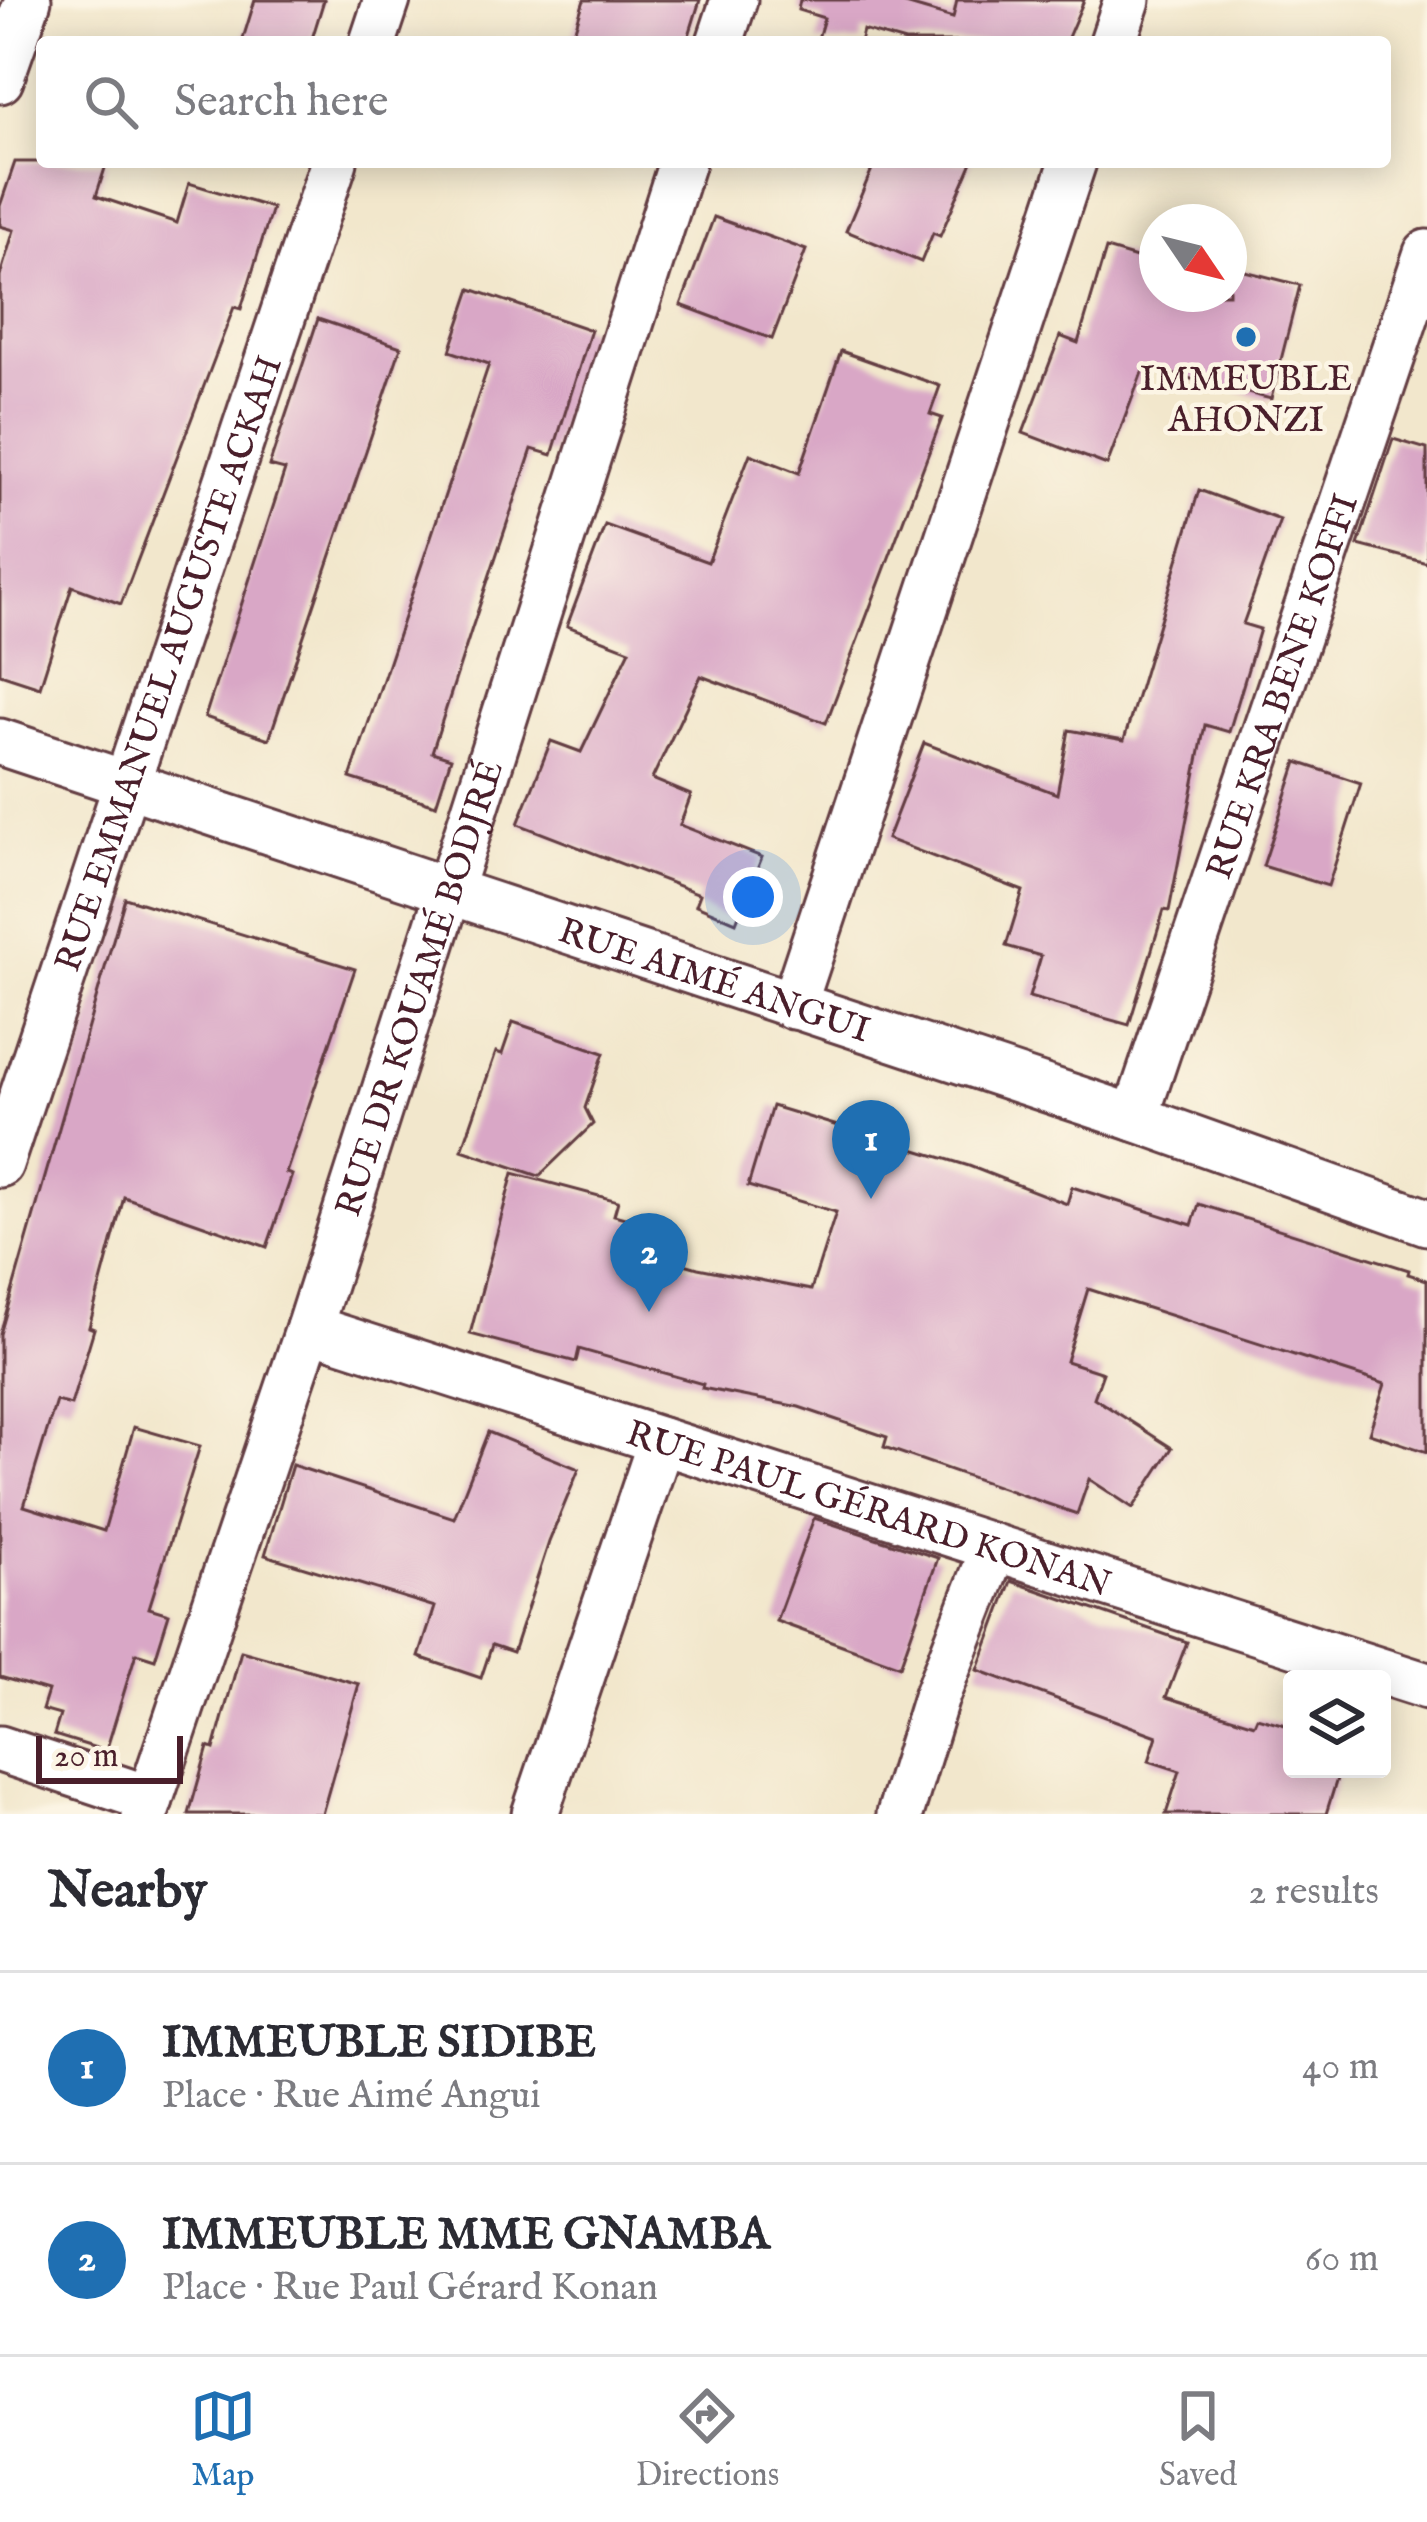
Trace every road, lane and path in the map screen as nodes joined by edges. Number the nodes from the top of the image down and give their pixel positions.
1 (28, 0) edge
2 (387, 0) edge
3 (734, 0) edge
4 (1127, 0) edge
5 (375, 36) edge
6 (722, 36) edge
7 (1115, 36) edge
8 (0, 80) edge
9 (332, 168) edge
10 (680, 168) edge
11 (1071, 168) edge
12 (1427, 253) edge
13 (0, 742) edge
14 (128, 784) junction
15 (447, 891) junction
16 (793, 1006) junction
17 (1136, 1118) junction
18 (0, 1164) edge
19 (1427, 1222) edge
20 (309, 1328) junction
21 (662, 1441) junction
22 (994, 1548) junction
23 (1427, 1686) edge
24 (0, 1749) edge
25 (148, 1807) edge
26 (535, 1814) edge
27 (900, 1814) edge

1 - 8 street
2 - 5 street
3 - 6 street
4 - 7 street
9 - 14 street, RUE EMMANUEL AUGUSTE ACKAH
10 - 15 street, RUE DR KOUAMÉ BODJRÉ
11 - 16 street
12 - 17 street, RUE KRA BENE KOFFI
13 - 14 street, RUE AIMÉ ANGUI
14 - 15 street, RUE AIMÉ ANGUI
14 - 18 street, RUE EMMANUEL AUGUSTE ACKAH
15 - 16 street, RUE AIMÉ ANGUI
15 - 20 street, RUE DR KOUAMÉ BODJRÉ
16 - 17 street, RUE AIMÉ ANGUI
17 - 19 street, RUE AIMÉ ANGUI
20 - 21 street, RUE PAUL GÉRARD KONAN
20 - 25 street, RUE DR KOUAMÉ BODJRÉ
21 - 22 street, RUE PAUL GÉRARD KONAN
21 - 26 street
22 - 23 street, RUE PAUL GÉRARD KONAN
22 - 27 street
24 - 25 street

